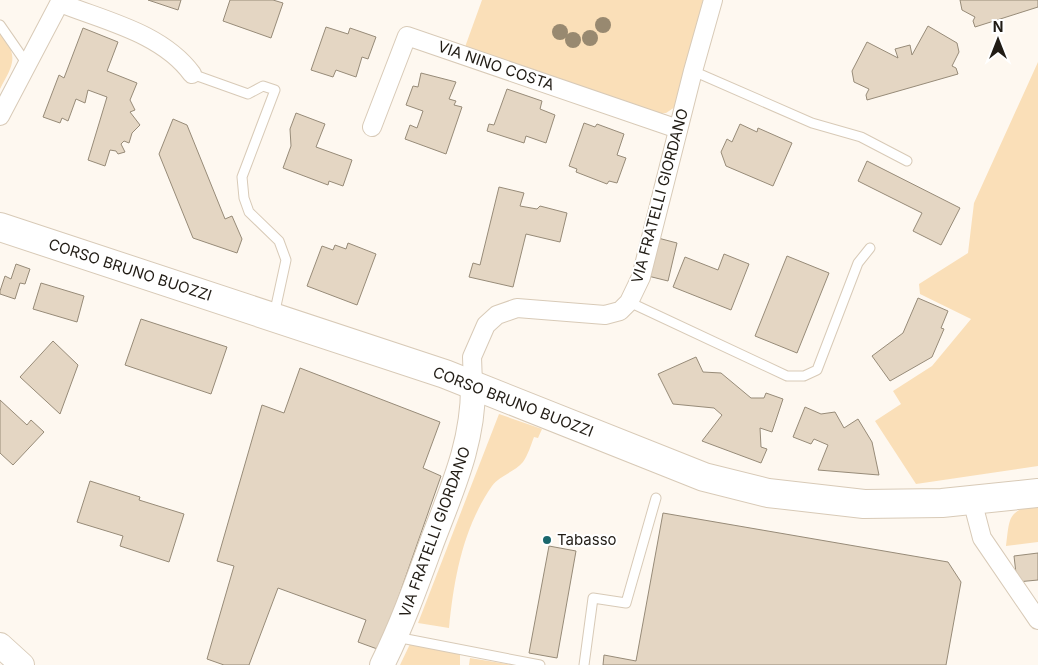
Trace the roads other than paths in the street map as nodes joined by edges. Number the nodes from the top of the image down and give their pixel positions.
1 (713, 0) edge
2 (60, 1) edge
3 (0, 25) edge
4 (27, 64) junction
5 (693, 71) junction
6 (192, 74) joint
7 (0, 116) edge
8 (372, 128) dead end
9 (678, 129) junction
10 (907, 161) dead end
11 (0, 227) edge
12 (870, 248) dead end
13 (630, 302) junction
14 (273, 318) junction
15 (473, 384) junction
16 (1038, 493) edge
17 (656, 498) dead end
18 (972, 500) junction
19 (1038, 620) edge
20 (396, 637) junction
21 (0, 645) edge
22 (22, 665) edge
23 (382, 665) edge
24 (540, 665) edge
25 (584, 665) edge

1 - 5 street, VIA FRATELLI GIORDANO
2 - 4 street
2 - 6 street
3 - 4 lane
4 - 7 street
5 - 9 street, VIA FRATELLI GIORDANO
5 - 10 lane
6 - 14 lane
8 - 9 street, VIA NINO COSTA
9 - 13 street, VIA FRATELLI GIORDANO
11 - 14 main road, CORSO BRUNO BUOZZI
12 - 13 lane
13 - 15 street, VIA FRATELLI GIORDANO
14 - 15 main road, CORSO BRUNO BUOZZI
15 - 18 main road, CORSO BRUNO BUOZZI
15 - 20 street, VIA FRATELLI GIORDANO
16 - 18 main road, CORSO BRUNO BUOZZI
17 - 25 lane
18 - 19 street
20 - 23 street, VIA FRATELLI GIORDANO
20 - 24 lane
21 - 22 street

